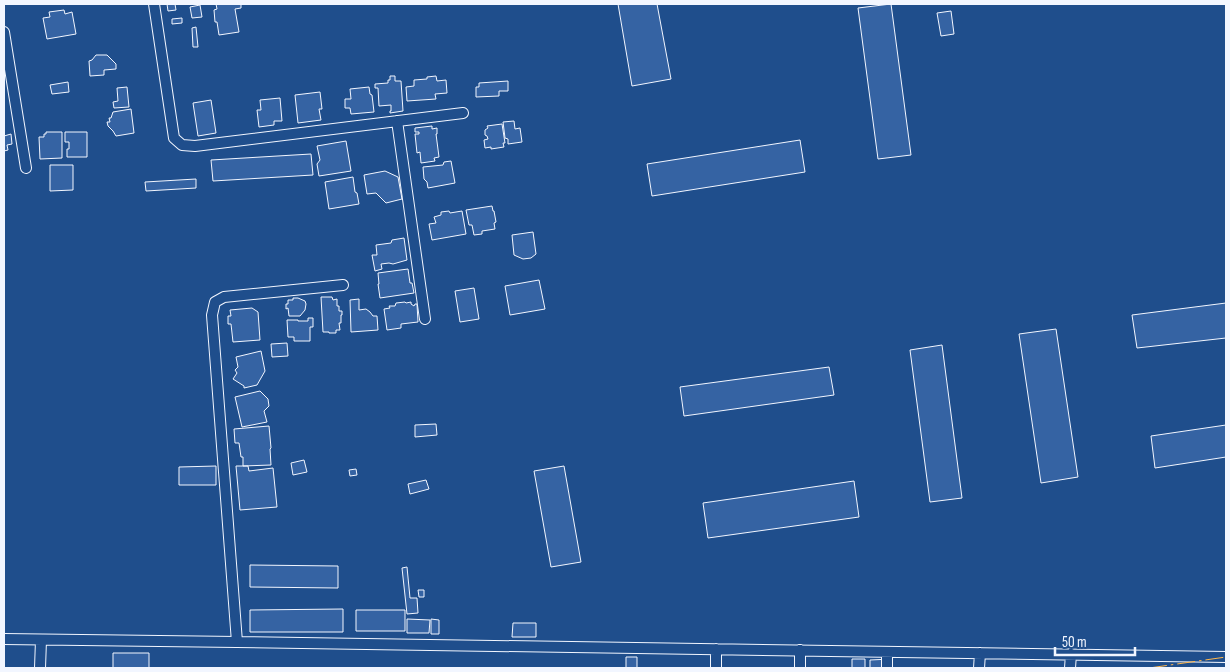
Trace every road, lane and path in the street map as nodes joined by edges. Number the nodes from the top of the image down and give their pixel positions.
1 (154, 4) edge
2 (4, 32) edge
3 (464, 113) dead end
4 (397, 121) junction
5 (26, 168) dead end
6 (343, 285) dead end
7 (425, 319) dead end
8 (4, 639) edge
9 (41, 640) junction
10 (237, 642) junction
11 (716, 649) junction
12 (800, 650) junction
13 (887, 652) junction
14 (980, 653) junction
15 (1071, 654) junction
16 (1226, 657) edge
17 (40, 668) edge
18 (716, 668) edge
19 (800, 668) edge
20 (887, 668) edge
21 (979, 668) edge
22 (1070, 668) edge

1 - 4 street
2 - 5 street
3 - 4 street
4 - 7 street
6 - 10 street
8 - 9 street
9 - 10 street
9 - 17 street
10 - 11 street
11 - 12 street
11 - 18 street
12 - 13 street
12 - 19 street
13 - 14 street
13 - 20 street
14 - 15 street
14 - 21 street
15 - 16 street
15 - 22 street

